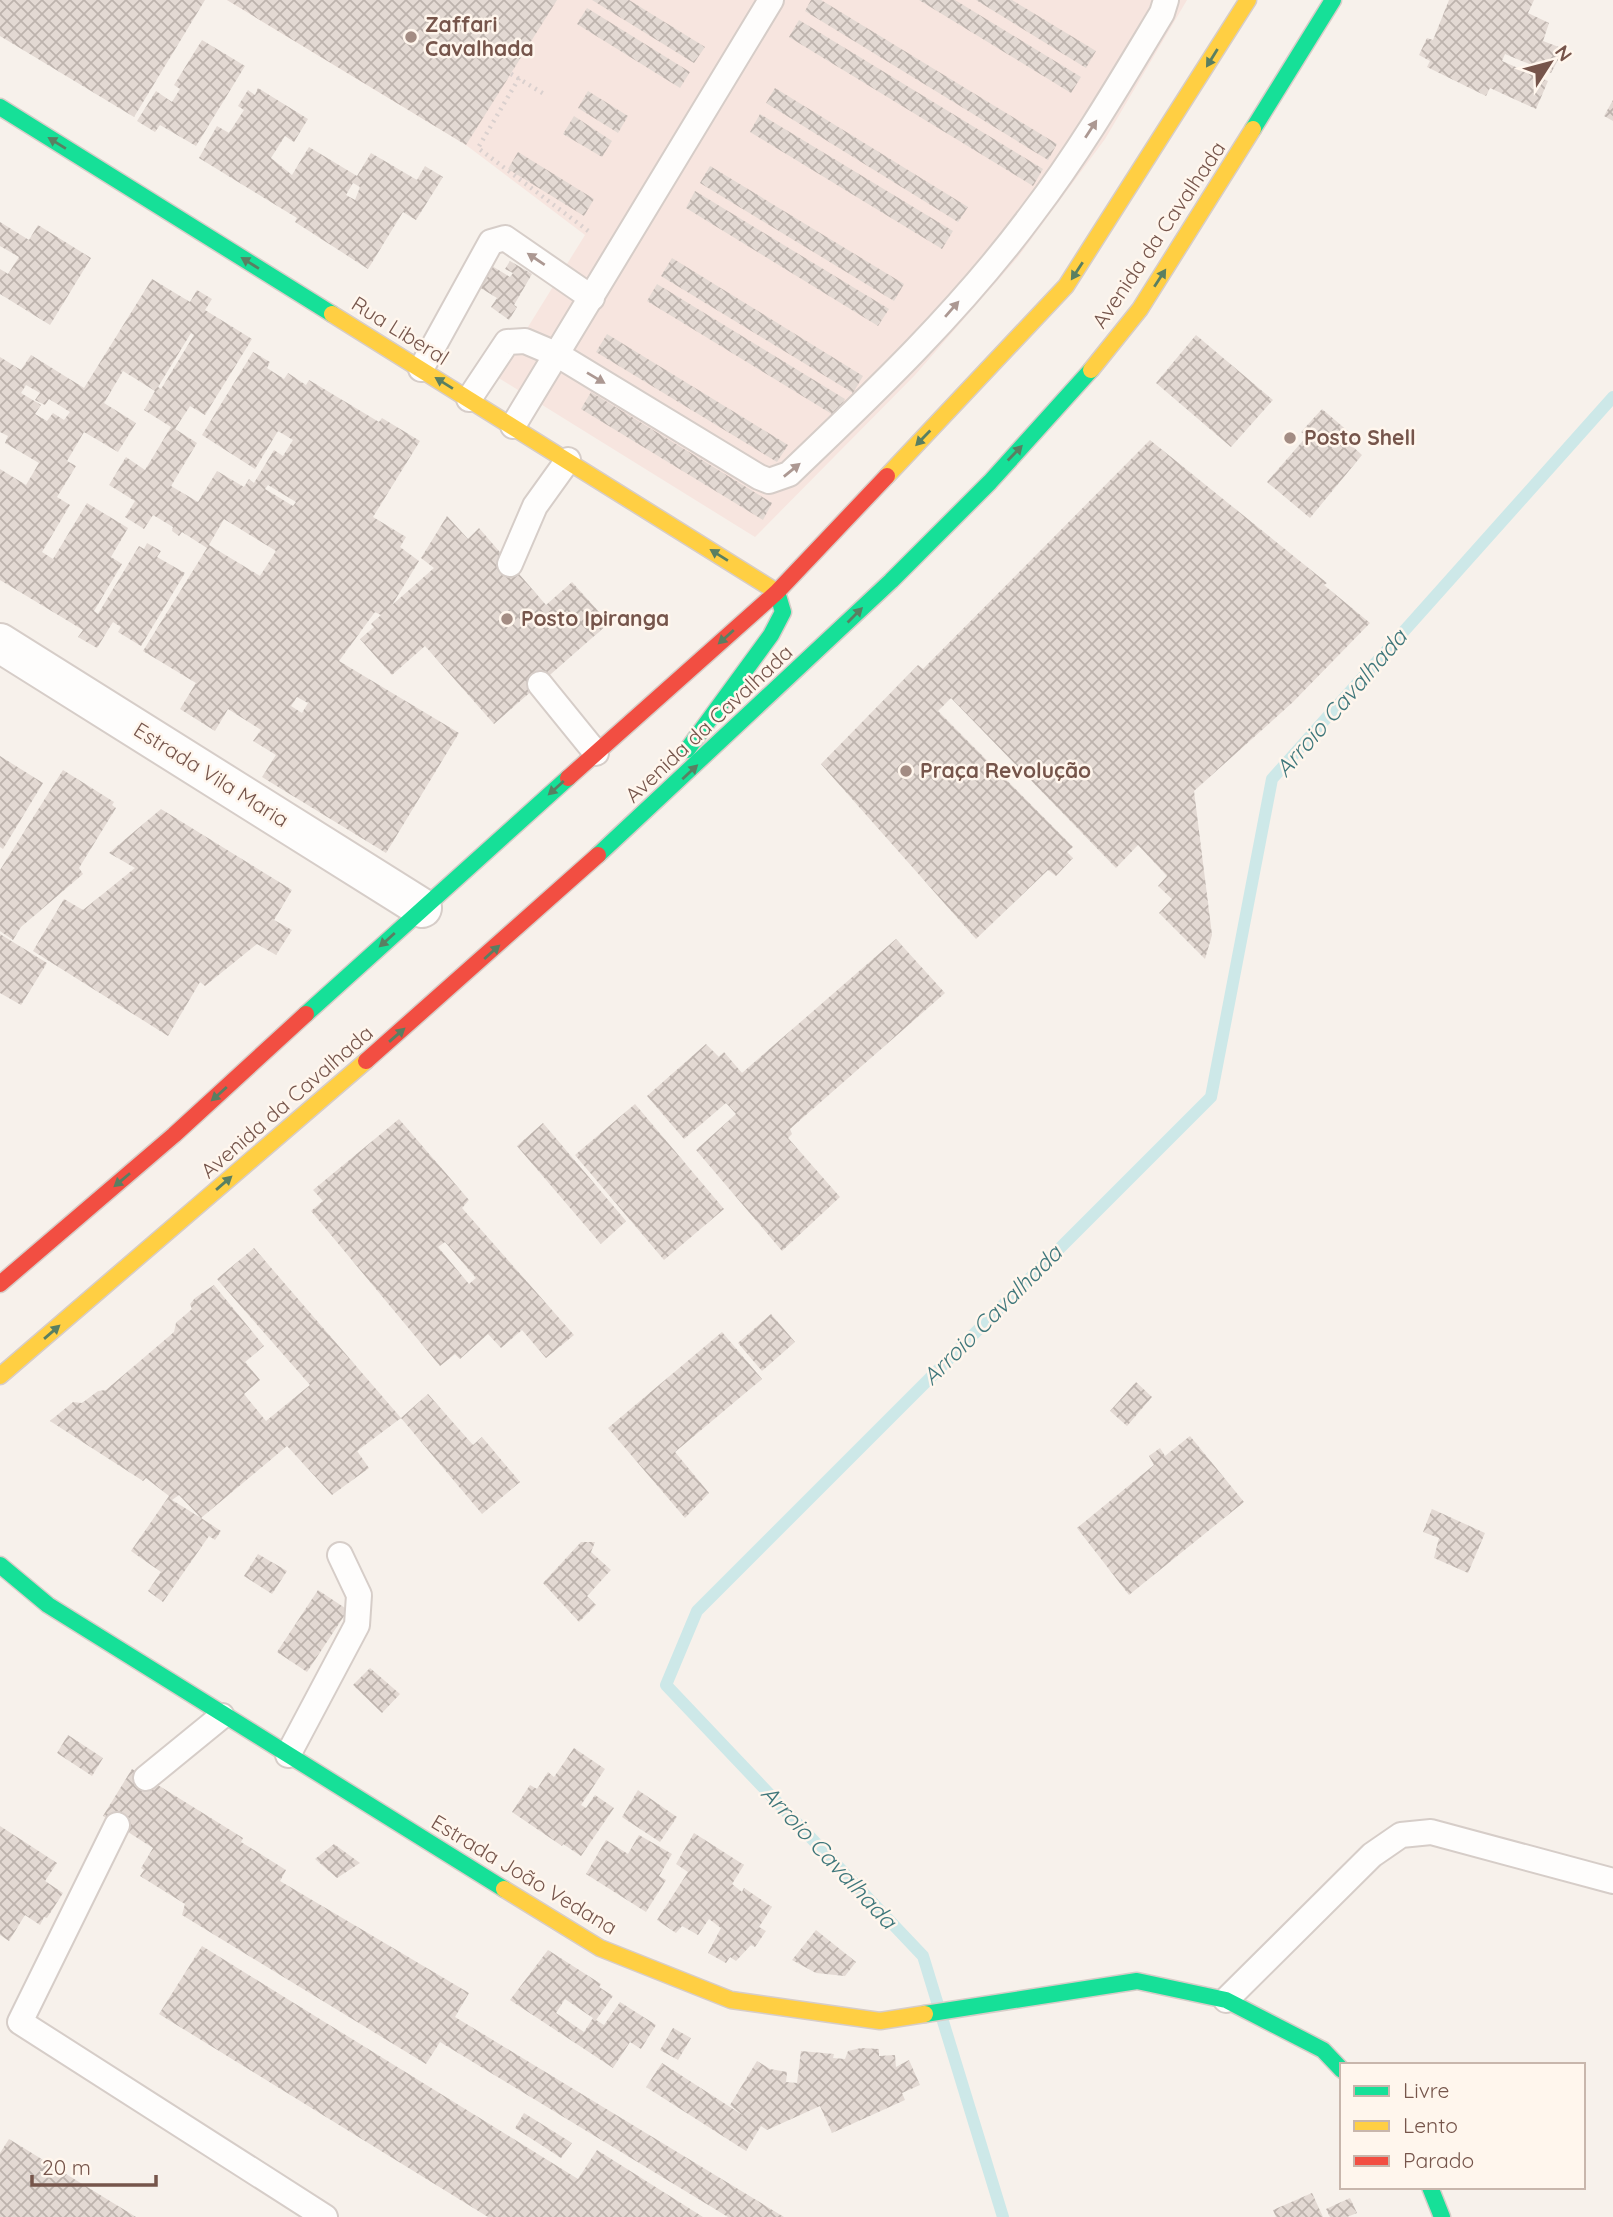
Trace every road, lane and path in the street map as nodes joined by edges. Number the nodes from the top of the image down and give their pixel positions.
1 (771, 0) edge
2 (1166, 0) edge
3 (1248, 0) edge
4 (1333, 0) edge
5 (511, 74) dead end
6 (544, 94) dead end
7 (0, 107) edge
8 (592, 298) junction
9 (558, 355) junction
10 (421, 369) junction
11 (469, 398) junction
12 (513, 426) junction
13 (568, 460) junction
14 (510, 564) dead end
15 (777, 592) junction
16 (0, 643) edge
17 (540, 684) dead end
18 (596, 753) junction
19 (622, 835) junction
20 (422, 908) junction
21 (0, 1284) edge
22 (0, 1376) edge
23 (340, 1555) dead end
24 (0, 1565) edge
25 (0, 1586) edge
26 (48, 1605) junction
27 (222, 1716) junction
28 (288, 1755) junction
29 (146, 1778) dead end
30 (117, 1825) dead end
31 (1613, 1881) edge
32 (1226, 2000) junction
33 (10, 2016) edge
34 (1340, 2068) edge
35 (1431, 2189) edge
36 (325, 2217) edge
37 (1442, 2217) edge

1 - 8 lane
9 -> 2 lane
3 -> 15 main road
19 -> 4 main road, Avenida da Cavalhada
5 - 6 path
10 -> 7 main road, Rua Liberal
8 - 9 lane
8 -> 10 lane
9 - 11 lane
9 - 12 lane
11 -> 10 main road, Rua Liberal
11 - 12 main road, Rua Liberal
12 - 13 main road, Rua Liberal
13 - 14 lane
15 -> 13 main road, Rua Liberal
15 -> 18 main road
15 - 19 main road
16 - 20 street, Estrada Vila Maria
17 - 18 lane
18 -> 20 main road
22 -> 19 main road, Avenida da Cavalhada
20 -> 21 main road
23 - 28 lane
24 - 26 main road, Estrada João Vedana
25 - 26 main road, Estrada João Vedana
26 - 27 main road, Estrada João Vedana
27 - 28 main road, Estrada João Vedana
27 - 29 lane
28 - 32 main road, Estrada João Vedana
30 - 33 lane
31 - 32 lane
32 - 34 main road, Estrada João Vedana
33 - 36 lane
35 - 37 main road

